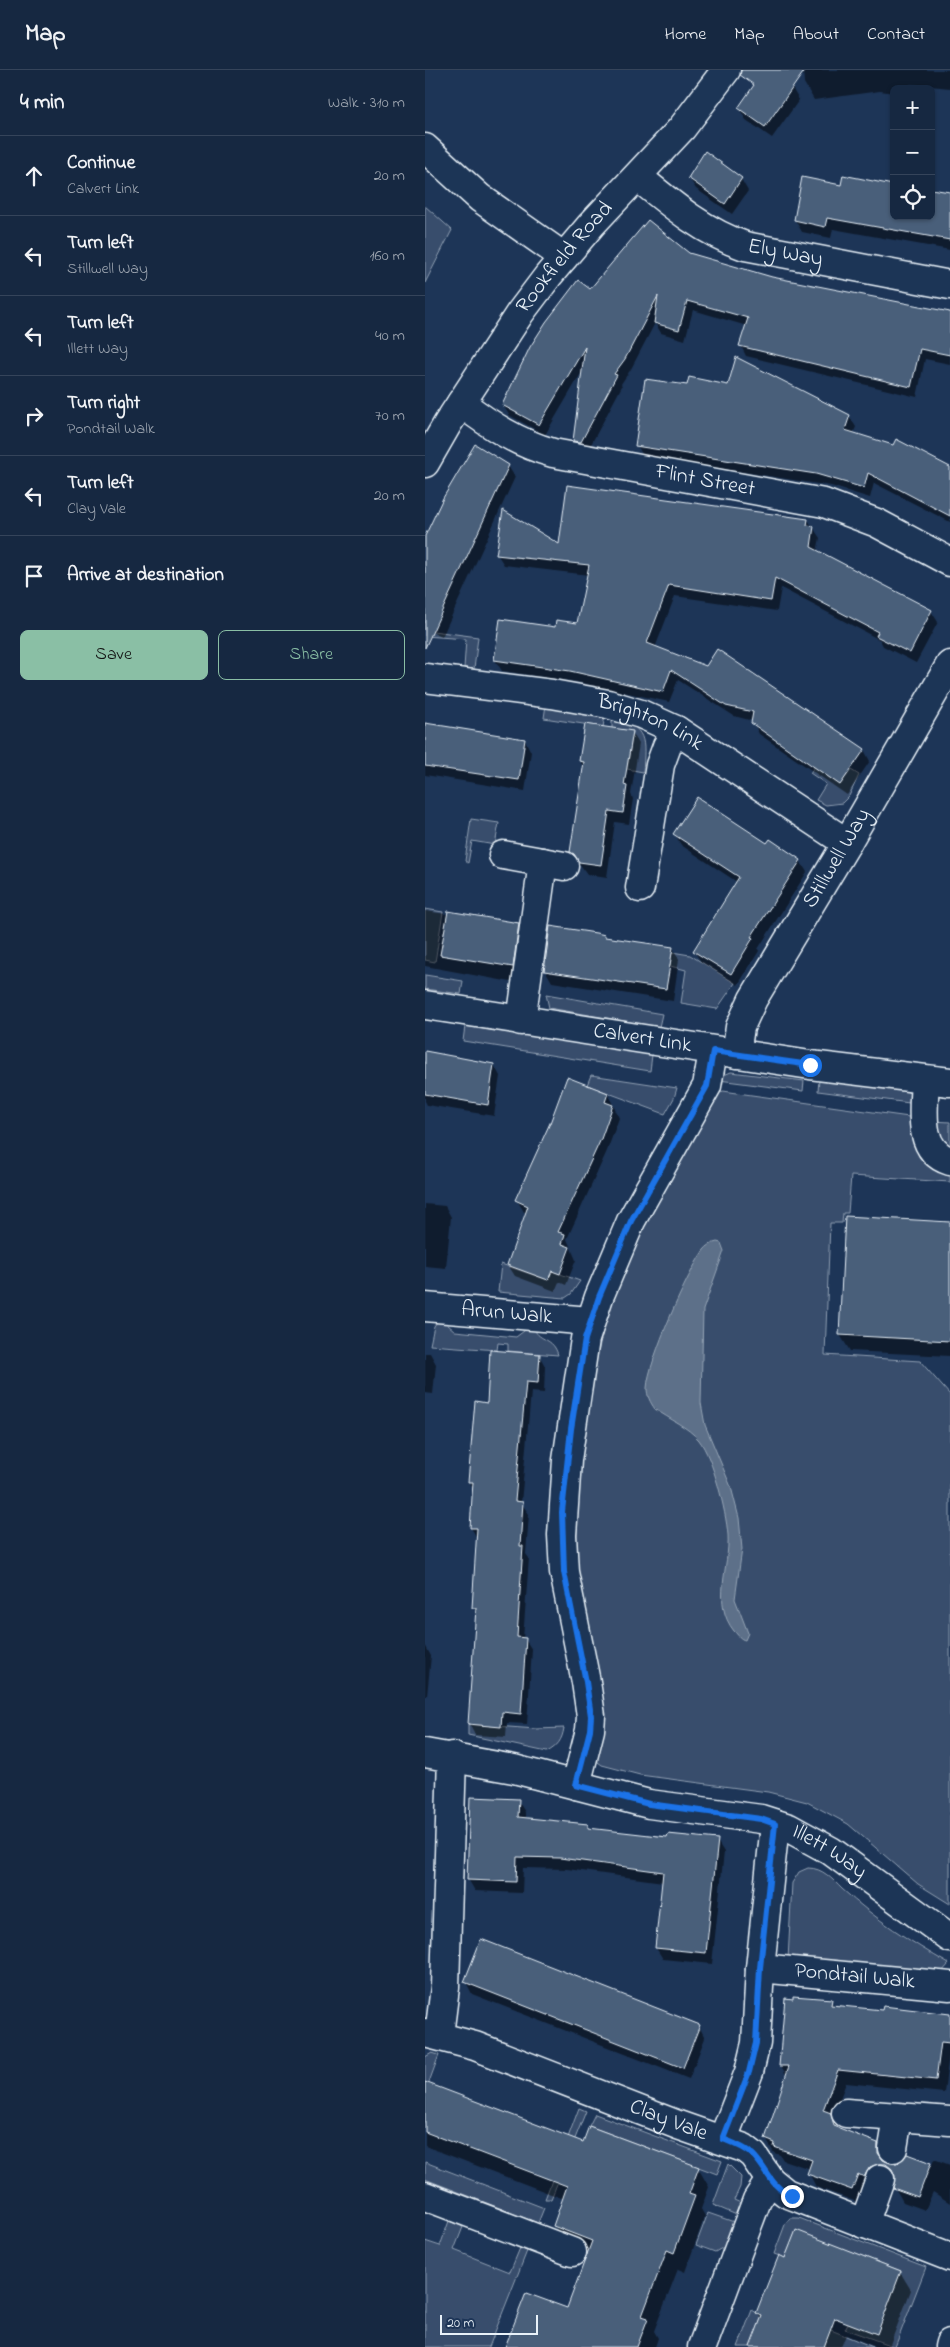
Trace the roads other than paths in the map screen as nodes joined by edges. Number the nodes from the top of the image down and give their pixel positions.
1 (726, 70) edge
2 (425, 148) edge
3 (638, 177) junction
4 (564, 257) junction
5 (950, 285) edge
6 (461, 403) junction
7 (425, 463) edge
8 (950, 562) edge
9 (950, 665) edge
10 (425, 678) edge
11 (676, 730) junction
12 (847, 843) junction
13 (503, 855) dead end
14 (640, 888) dead end
15 (425, 1005) edge
16 (521, 1020) junction
17 (724, 1052) junction
18 (937, 1081) edge
19 (950, 1161) edge
20 (425, 1307) edge
21 (590, 1321) junction
22 (425, 1753) edge
23 (452, 1756) junction
24 (576, 1785) junction
25 (775, 1824) junction
26 (950, 1938) edge
27 (760, 1968) junction
28 (950, 1986) edge
29 (432, 2034) edge
30 (846, 2113) dead end
31 (898, 2118) junction
32 (950, 2121) edge
33 (723, 2139) junction
34 (893, 2148) dead end
35 (880, 2179) dead end
36 (770, 2180) junction
37 (425, 2196) edge
38 (864, 2224) junction
39 (572, 2252) dead end
40 (950, 2257) edge
41 (950, 2344) edge
42 (702, 2347) edge
43 (949, 2347) edge

1 - 3 street, Rookfield Road
2 - 4 street
3 - 4 street, Rookfield Road
3 - 5 street, Ely Way
4 - 6 street, Rookfield Road
6 - 7 street, Rookfield Road
6 - 8 street, Flint Street
9 - 12 street, Stillwell Way
10 - 11 street, Brighton Link
11 - 12 street, Brighton Link
11 - 14 street
12 - 17 street, Stillwell Way
13 - 16 street
15 - 16 street, Calvert Link
16 - 17 street, Calvert Link
17 - 18 street, Calvert Link
17 - 21 street, Stillwell Way
18 - 19 street
20 - 21 street, Arun Walk
21 - 24 street, Stillwell Way
22 - 23 street, Illett Way
23 - 24 street, Illett Way
23 - 29 street
24 - 25 street, Illett Way
25 - 26 street, Illett Way
25 - 27 street
27 - 28 street, Pondtail Walk
27 - 33 street
29 - 33 street, Clay Vale
30 - 31 street
31 - 32 street
31 - 34 street
33 - 36 street, Clay Vale
35 - 38 street
36 - 38 street, Clay Vale
36 - 42 street
37 - 39 street
38 - 40 street, Clay Vale
41 - 43 street

